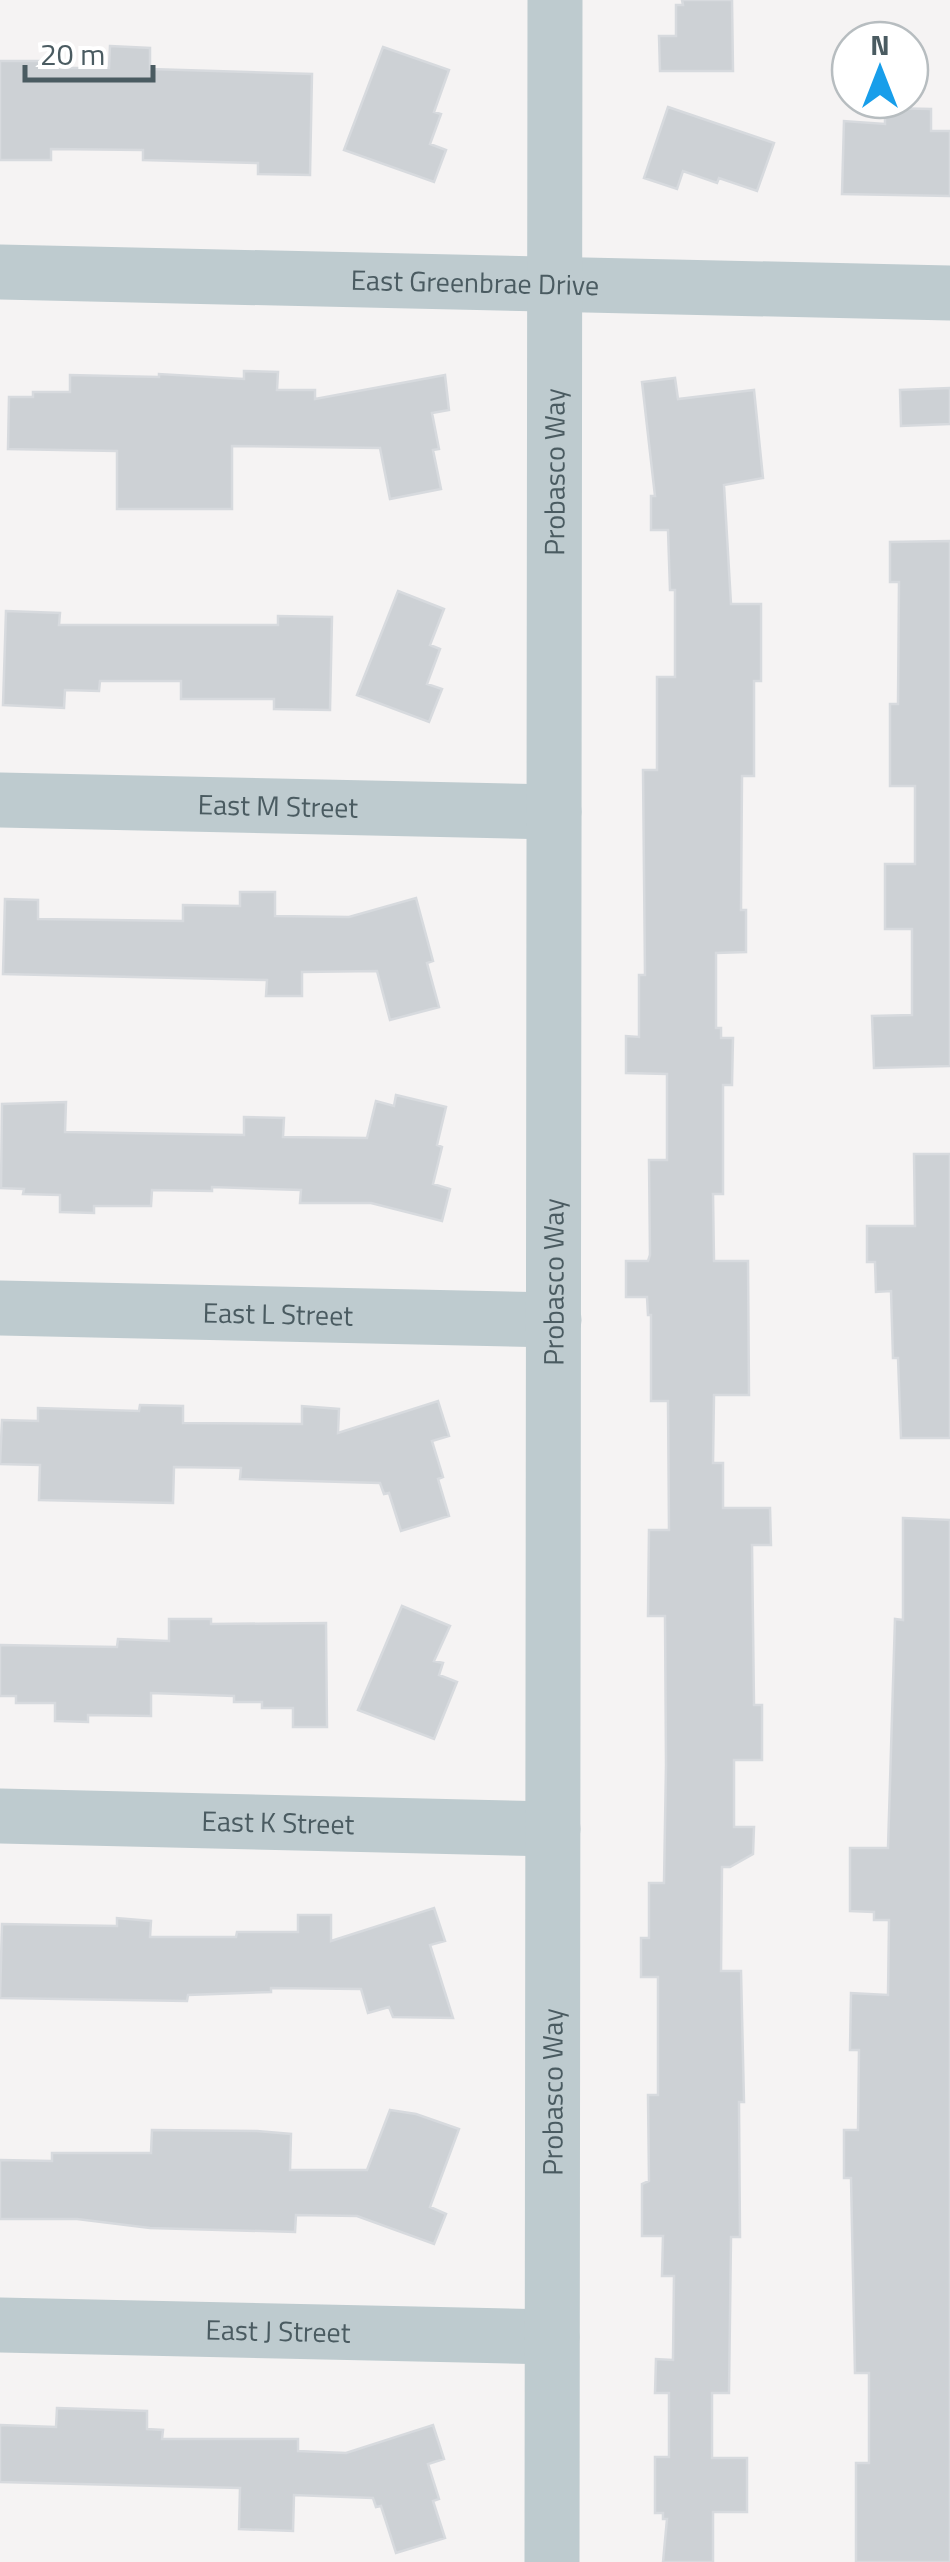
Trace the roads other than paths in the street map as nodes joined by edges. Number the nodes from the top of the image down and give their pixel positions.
1 (555, 0) edge
2 (0, 272) edge
3 (555, 284) junction
4 (950, 293) edge
5 (0, 800) edge
6 (554, 812) junction
7 (0, 1308) edge
8 (554, 1320) junction
9 (0, 1816) edge
10 (553, 1829) junction
11 (0, 2324) edge
12 (552, 2337) junction
13 (552, 2562) edge

1 - 3 street, Probasco Way
2 - 3 street, East Greenbrae Drive
3 - 4 street, East Greenbrae Drive
3 - 6 street, Probasco Way
5 - 6 street, East M Street
6 - 8 street, Probasco Way
7 - 8 street, East L Street
8 - 10 street, Probasco Way
9 - 10 street, East K Street
10 - 12 street, Probasco Way
11 - 12 street, East J Street
12 - 13 street, Probasco Way

